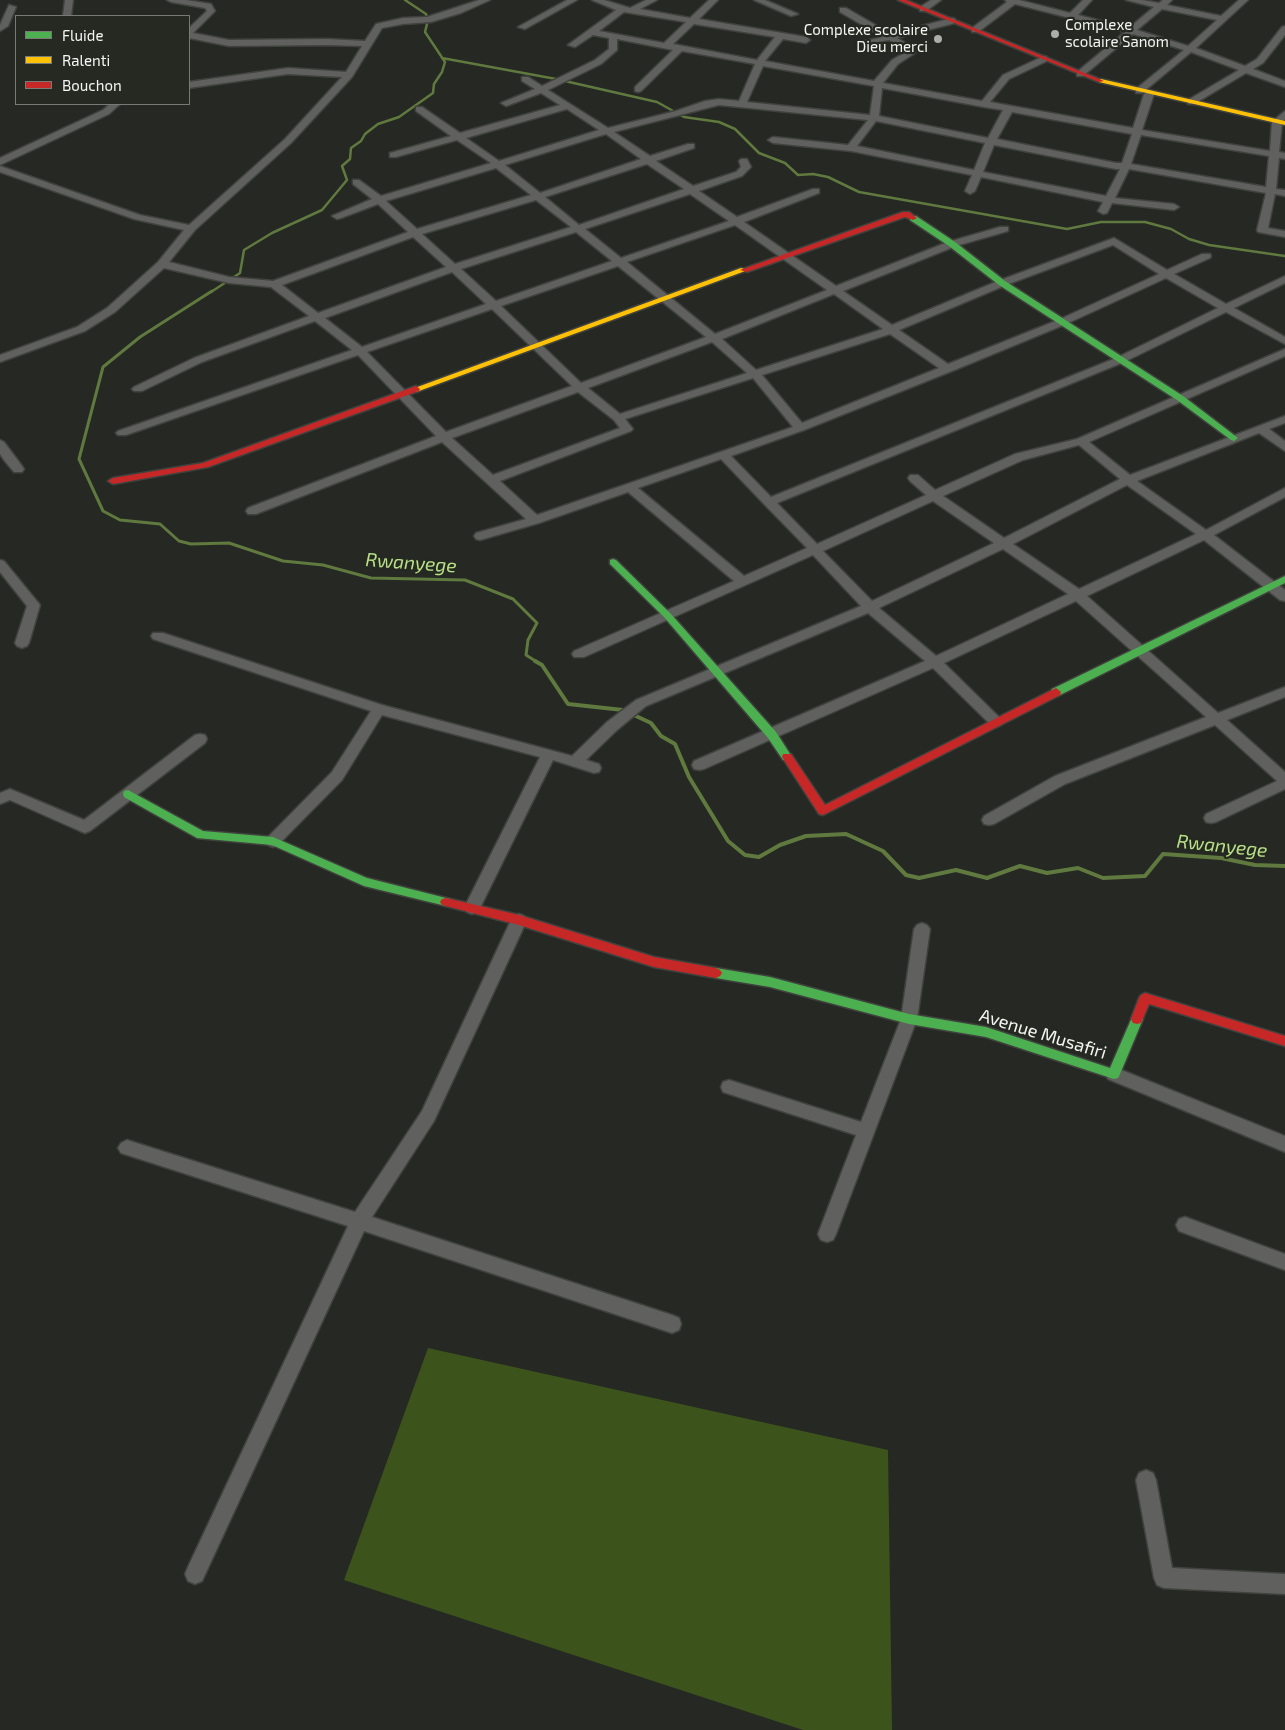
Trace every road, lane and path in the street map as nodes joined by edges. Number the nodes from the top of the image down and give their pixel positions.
1 (69, 0) edge
2 (171, 0) edge
3 (486, 0) edge
4 (573, 0) edge
5 (596, 0) edge
6 (653, 0) edge
7 (714, 0) edge
8 (758, 0) edge
9 (901, 0) edge
10 (937, 0) edge
11 (1012, 0) edge
12 (1088, 0) edge
13 (1130, 0) edge
14 (1244, 0) edge
15 (1165, 3) edge
16 (12, 7) dead end
17 (622, 9) junction
18 (923, 9) junction
19 (632, 10) junction
20 (843, 10) dead end
21 (794, 14) dead end
22 (67, 15) edge
23 (1072, 16) junction
24 (1223, 19) junction
25 (692, 20) junction
26 (952, 21) junction
27 (15, 26) edge
28 (2, 27) edge
29 (522, 27) dead end
30 (1285, 29) edge
31 (975, 30) junction
32 (1131, 31) junction
33 (190, 32) edge
34 (592, 32) junction
35 (190, 33) edge
36 (781, 36) junction
37 (613, 37) junction
38 (888, 37) junction
39 (806, 40) dead end
40 (868, 43) dead end
41 (368, 44) junction
42 (572, 44) dead end
43 (666, 45) junction
44 (681, 47) junction
45 (1190, 49) junction
46 (1044, 59) junction
47 (760, 62) junction
48 (1244, 70) junction
49 (1080, 74) junction
50 (349, 75) junction
51 (525, 80) dead end
52 (879, 84) junction
53 (1285, 84) edge
54 (190, 85) edge
55 (638, 88) dead end
56 (541, 90) junction
57 (1144, 93) junction
58 (1191, 102) junction
59 (506, 103) dead end
60 (742, 104) junction
61 (984, 104) junction
62 (114, 105) edge
63 (565, 107) junction
64 (1009, 108) junction
65 (419, 109) dead end
66 (874, 118) junction
67 (1282, 120) edge
68 (607, 131) junction
69 (1138, 132) junction
70 (458, 137) junction
71 (773, 140) dead end
72 (991, 141) junction
73 (691, 146) dead end
74 (851, 148) junction
75 (1273, 154) junction
76 (393, 155) dead end
77 (1285, 156) edge
78 (647, 159) junction
79 (744, 161) dead end
80 (0, 162) edge
81 (498, 164) junction
82 (1126, 166) junction
83 (0, 169) edge
84 (977, 172) junction
85 (356, 182) dead end
86 (690, 190) junction
87 (816, 190) dead end
88 (970, 191) dead end
89 (1271, 191) junction
90 (1285, 193) edge
91 (538, 196) junction
92 (379, 200) junction
93 (1109, 200) junction
94 (1174, 207) dead end
95 (1103, 211) dead end
96 (337, 216) dead end
97 (737, 221) junction
98 (191, 228) junction
99 (579, 228) junction
100 (1004, 229) dead end
101 (414, 233) junction
102 (1285, 234) edge
103 (952, 244) junction
104 (785, 255) junction
105 (1206, 256) dead end
106 (620, 261) junction
107 (162, 264) junction
108 (453, 268) junction
109 (1166, 274) junction
110 (1285, 279) edge
111 (1002, 283) junction
112 (274, 284) junction
113 (837, 290) junction
114 (665, 298) junction
115 (494, 305) junction
116 (1227, 309) junction
117 (317, 317) junction
118 (1062, 322) junction
119 (890, 330) junction
120 (714, 338) junction
121 (1285, 341) edge
122 (536, 346) junction
123 (359, 350) junction
124 (1285, 352) edge
125 (0, 360) edge
126 (1120, 360) junction
127 (948, 369) junction
128 (756, 374) junction
129 (578, 387) junction
130 (138, 388) dead end
131 (404, 394) junction
132 (1180, 398) junction
133 (618, 418) junction
134 (1285, 419) edge
135 (800, 428) junction
136 (1259, 428) junction
137 (122, 433) dead end
138 (444, 437) junction
139 (1234, 438) junction
140 (1081, 441) junction
141 (0, 444) edge
142 (1285, 447) edge
143 (724, 455) junction
144 (4, 459) edge
145 (18, 469) dead end
146 (914, 478) dead end
147 (492, 480) junction
148 (1128, 480) junction
149 (114, 481) dead end
150 (629, 487) junction
151 (1285, 492) edge
152 (934, 495) junction
153 (769, 502) junction
154 (252, 511) dead end
155 (535, 520) junction
156 (1205, 535) junction
157 (480, 536) dead end
158 (1003, 544) junction
159 (814, 550) junction
160 (613, 562) dead end
161 (0, 564) edge
162 (1285, 579) edge
163 (742, 582) junction
164 (1271, 586) junction
165 (1078, 595) junction
166 (1285, 597) edge
167 (870, 607) junction
168 (667, 615) junction
169 (158, 636) dead end
170 (22, 643) dead end
171 (1140, 651) junction
172 (578, 654) dead end
173 (935, 662) junction
174 (717, 671) junction
175 (1285, 692) edge
176 (379, 709) junction
177 (1216, 720) junction
178 (996, 722) junction
179 (772, 735) junction
180 (200, 739) dead end
181 (549, 754) junction
182 (575, 762) junction
183 (699, 765) dead end
184 (594, 768) dead end
185 (1285, 782) edge
186 (128, 794) junction
187 (0, 799) edge
188 (1211, 818) dead end
189 (989, 820) dead end
190 (273, 841) junction
191 (472, 908) junction
192 (519, 920) junction
193 (922, 929) dead end
194 (909, 1019) junction
195 (1285, 1041) edge
196 (1114, 1074) junction
197 (729, 1087) dead end
198 (867, 1131) junction
199 (1285, 1144) edge
200 (127, 1148) dead end
201 (359, 1221) junction
202 (1185, 1225) dead end
203 (827, 1234) dead end
204 (1285, 1262) edge
205 (672, 1324) dead end
206 (1146, 1480) dead end
207 (196, 1574) dead end
208 (1285, 1584) edge

1 - 22 street
2 - 33 street
3 - 41 street
4 - 29 street
5 - 17 street
6 - 19 street
7 - 25 street
8 - 21 street
9 - 18 street
10 - 18 street
11 - 23 street
11 - 31 street
12 - 23 street
13 - 15 street
14 - 24 street
15 - 24 street
15 - 32 street
16 - 28 street
17 - 19 street
17 - 34 street
18 - 26 street
19 - 25 street
20 - 38 street
23 - 32 street
24 - 45 street
25 - 36 street
25 - 43 street
26 - 31 street
26 - 38 street
27 - 28 street
30 - 48 street
31 - 46 street
32 - 45 street
32 - 49 street
34 - 37 street
34 - 42 street
35 - 41 street
36 - 39 street
36 - 47 street
37 - 43 street
37 - 56 street
38 - 40 street
38 - 52 street
41 - 50 street
43 - 44 street
44 - 47 street
44 - 55 street
45 - 48 street
45 - 57 street
46 - 49 street
46 - 61 street
47 - 52 street
47 - 60 street
48 - 53 street
48 - 58 street
49 - 57 street
50 - 54 street
50 - 98 street
51 - 56 street
52 - 61 street
52 - 66 street
56 - 59 street
56 - 63 street
57 - 58 street
57 - 69 street
58 - 67 street
60 - 66 street
60 - 68 street
61 - 64 street
62 - 80 street
63 - 68 street
63 - 70 street
64 - 69 street
64 - 72 street
65 - 70 street
66 - 72 street
66 - 74 street
67 - 75 street
68 - 78 street
68 - 81 street
69 - 75 street
69 - 82 street
70 - 76 street
70 - 81 street
71 - 74 street
72 - 82 street
72 - 84 street
73 - 78 street
74 - 84 street
75 - 77 street
75 - 89 street
78 - 86 street
78 - 91 street
79 - 86 street
81 - 91 street
81 - 92 street
82 - 89 street
82 - 93 street
83 - 98 street
84 - 88 street
84 - 93 street
85 - 92 street
86 - 97 street
86 - 99 street
87 - 97 street
89 - 90 street
89 - 102 street
91 - 99 street
91 - 101 street
92 - 96 street
92 - 101 street
93 - 94 street
93 - 95 street
97 - 104 street
97 - 106 street
98 - 107 street
99 - 106 street
99 - 108 street
100 - 103 street
101 - 108 street
101 - 112 street
103 - 104 street
103 - 111 street
103 - 113 street
104 - 113 street
104 - 114 street
105 - 109 street
106 - 114 street
106 - 115 street
107 - 112 street
107 - 125 street
108 - 115 street
108 - 117 street
109 - 111 street
109 - 116 street
109 - 118 street
110 - 116 street
111 - 118 street
111 - 119 street
112 - 117 street
113 - 119 street
113 - 120 street
114 - 120 street
114 - 122 street
115 - 122 street
115 - 123 street
116 - 121 street
116 - 126 street
117 - 123 street
117 - 130 street
118 - 126 street
118 - 127 street
119 - 127 street
119 - 128 street
120 - 128 street
120 - 129 street
122 - 129 street
122 - 131 street
123 - 131 street
123 - 137 street
124 - 132 street
126 - 132 street
126 - 153 street
127 - 135 street
128 - 133 street
128 - 135 street
129 - 133 street
129 - 138 street
131 - 138 street
131 - 149 street
132 - 139 street
132 - 140 street
133 - 147 street
134 - 136 street
135 - 143 street
136 - 139 street
136 - 142 street
138 - 147 street
138 - 154 street
139 - 148 street
140 - 148 street
140 - 152 street
141 - 144 street
143 - 150 street
143 - 153 street
144 - 145 street
146 - 152 street
147 - 155 street
148 - 156 street
148 - 158 street
150 - 155 street
150 - 163 street
151 - 156 street
152 - 158 street
152 - 159 street
153 - 159 street
155 - 157 street
156 - 164 street
156 - 165 street
158 - 165 street
158 - 167 street
159 - 163 street
159 - 167 street
160 - 168 street
161 - 170 street
162 - 164 street
163 - 168 street
164 - 166 street
164 - 171 street
165 - 171 street
165 - 173 street
167 - 173 street
167 - 174 street
168 - 172 street
168 - 174 street
169 - 176 street
171 - 177 street
171 - 178 street
173 - 178 street
173 - 179 street
174 - 179 street
174 - 182 street
175 - 177 street
176 - 181 street
176 - 190 street
177 - 185 street
177 - 189 street
178 - 179 street
179 - 183 street
180 - 186 street
181 - 182 street
181 - 191 street
182 - 184 street
185 - 188 street
186 - 187 street
186 - 190 street, Avenue Musafiri
190 - 191 street, Avenue Musafiri
191 - 192 street, Avenue Musafiri
192 - 194 street, Avenue Musafiri
192 - 201 street
193 - 194 street
194 - 196 street, Avenue Musafiri
194 - 198 street
195 - 196 street, Avenue Musafiri
196 - 199 street
197 - 198 street
198 - 203 street
200 - 201 street
201 - 205 street
201 - 207 street
202 - 204 street
206 - 208 street

